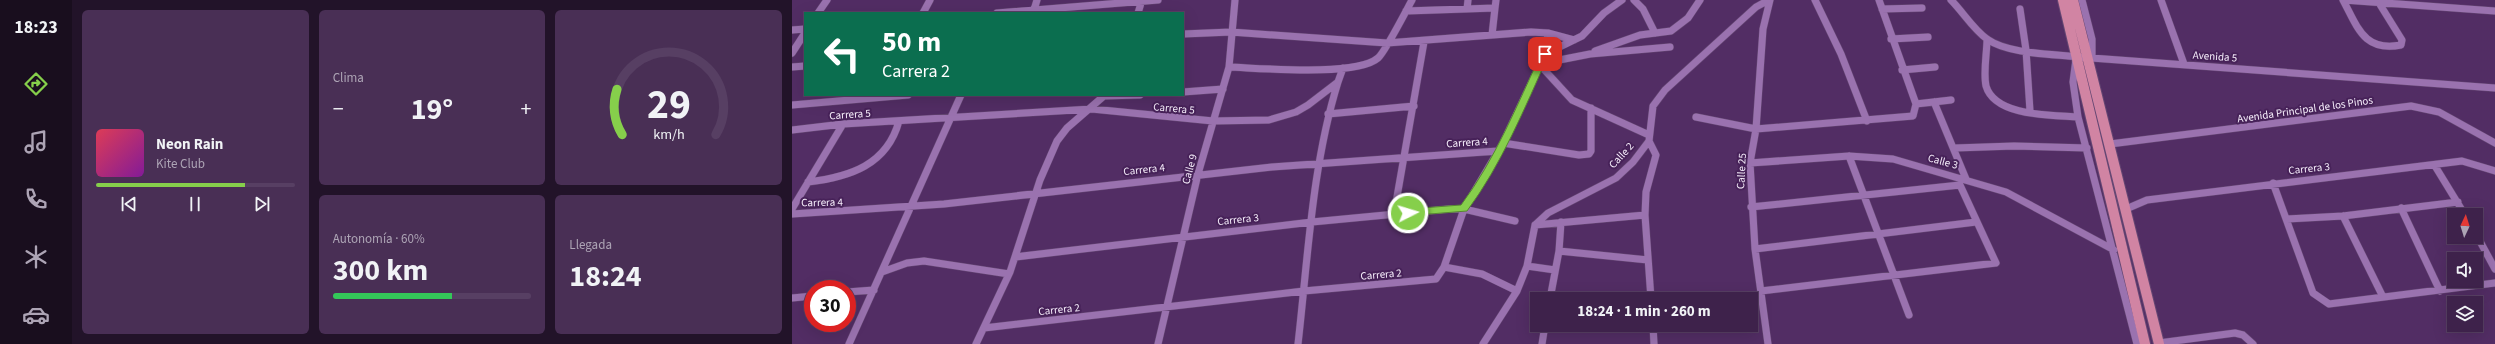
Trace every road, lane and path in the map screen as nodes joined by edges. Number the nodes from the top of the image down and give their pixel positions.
1 (827, 0) edge
2 (930, 0) edge
3 (1037, 0) edge
4 (1158, 0) edge
5 (1235, 0) edge
6 (1412, 0) edge
7 (1468, 0) edge
8 (1496, 0) edge
9 (1622, 0) edge
10 (1634, 0) edge
11 (1700, 0) edge
12 (1769, 0) edge
13 (1815, 0) edge
14 (1879, 0) edge
15 (1951, 0) edge
16 (2063, 0) edge
17 (2073, 0) edge
18 (2082, 0) edge
19 (2161, 0) edge
20 (2344, 0) edge
21 (1142, 1) edge
22 (1754, 3) edge
23 (2379, 3) junction
24 (1495, 8) junction
25 (1922, 8) dead end
26 (2020, 8) dead end
27 (1467, 9) junction
28 (1882, 9) junction
29 (1406, 11) junction
30 (2495, 11) edge
31 (819, 12) edge
32 (924, 12) edge
33 (1034, 12) edge
34 (1138, 12) edge
35 (804, 29) edge
36 (792, 30) edge
37 (1231, 32) junction
38 (1548, 33) junction
39 (1655, 33) junction
40 (1184, 34) edge
41 (804, 35) edge
42 (1492, 35) junction
43 (1928, 37) dead end
44 (1892, 39) junction
45 (1987, 39) junction
46 (1574, 40) junction
47 (1424, 42) junction
48 (1387, 43) junction
49 (1670, 47) dead end
50 (2026, 50) junction
51 (792, 53) edge
52 (1545, 54) junction
53 (1590, 54) junction
54 (2078, 57) junction
55 (2090, 57) junction
56 (1539, 64) junction
57 (2184, 64) junction
58 (804, 66) edge
59 (792, 67) edge
60 (1229, 67) junction
61 (1934, 67) dead end
62 (1344, 68) junction
63 (1902, 70) junction
64 (1338, 82) junction
65 (2495, 88) edge
66 (1223, 89) junction
67 (1184, 92) edge
68 (896, 96) edge
69 (960, 96) edge
70 (1105, 96) edge
71 (1951, 100) dead end
72 (1934, 102) junction
73 (1916, 104) junction
74 (792, 105) edge
75 (1414, 106) junction
76 (1591, 108) junction
77 (1092, 109) junction
78 (2030, 111) junction
79 (1328, 114) junction
80 (1696, 117) dead end
81 (2078, 117) junction
82 (949, 118) junction
83 (899, 121) junction
84 (1214, 121) junction
85 (1867, 121) junction
86 (843, 124) junction
87 (1756, 129) junction
88 (792, 130) edge
89 (1649, 138) junction
90 (1503, 143) junction
91 (2110, 144) junction
92 (2495, 144) edge
93 (1955, 148) junction
94 (2087, 148) junction
95 (1498, 151) junction
96 (1849, 156) junction
97 (1404, 158) junction
98 (1319, 162) junction
99 (1750, 163) junction
100 (2435, 166) junction
101 (2495, 171) edge
102 (1198, 174) junction
103 (1966, 179) junction
104 (808, 182) junction
105 (2273, 183) junction
106 (1036, 192) junction
107 (1864, 196) junction
108 (2458, 202) junction
109 (909, 207) junction
110 (1751, 207) junction
111 (2401, 208) junction
112 (2461, 208) edge
113 (792, 209) edge
114 (1464, 209) junction
115 (2126, 209) junction
116 (792, 214) edge
117 (1394, 214) junction
118 (1645, 215) junction
119 (2343, 216) junction
120 (2287, 219) junction
121 (1515, 221) dead end
122 (1312, 222) junction
123 (1561, 222) junction
124 (1976, 222) junction
125 (1535, 225) junction
126 (1878, 233) junction
127 (1183, 236) junction
128 (2481, 244) edge
129 (1755, 249) junction
130 (2114, 250) junction
131 (1559, 251) junction
132 (1015, 257) junction
133 (1648, 260) junction
134 (1527, 266) junction
135 (1444, 267) junction
136 (2495, 269) edge
137 (1555, 270) junction
138 (882, 272) junction
139 (1009, 274) junction
140 (1894, 274) junction
141 (2495, 283) edge
142 (874, 290) junction
143 (856, 291) edge
144 (1304, 291) junction
145 (1517, 291) junction
146 (1761, 291) junction
147 (1551, 292) edge
148 (1650, 292) edge
149 (2440, 292) junction
150 (804, 297) edge
151 (2383, 297) junction
152 (792, 298) edge
153 (1166, 308) junction
154 (1909, 315) dead end
155 (984, 328) junction
156 (1544, 332) edge
157 (1653, 332) edge
158 (2159, 343) edge
159 (849, 344) edge
160 (976, 344) edge
161 (1158, 344) edge
162 (1298, 344) edge
163 (1483, 344) edge
164 (1542, 344) edge
165 (1654, 344) edge
166 (1768, 344) edge
167 (2137, 344) edge
168 (2145, 344) edge
169 (2253, 344) edge

1 - 31 street
2 - 32 street
3 - 33 street
4 - 21 street
5 - 37 street, Calle 9
6 - 29 street
7 - 27 street
8 - 24 street
9 - 46 street
10 - 39 street
11 - 39 street
12 - 22 street, Calle 2
12 - 87 street, Calle 25
13 - 85 street
14 - 28 street
15 - 45 street, Avenida 5
16 - 54 main road
17 - 55 main road
18 - 55 street
19 - 57 street
20 - 23 street
20 - 23 street
21 - 33 street
21 - 34 street
22 - 89 street, Calle 2
23 - 30 street
24 - 27 street
24 - 42 street
25 - 28 street
26 - 50 street
27 - 29 street
28 - 44 street
29 - 48 street
35 - 36 street
37 - 40 street
37 - 48 street
37 - 60 street, Calle 9
38 - 42 street
38 - 46 street
38 - 52 street
39 - 53 street
41 - 51 street
42 - 47 street
43 - 44 street
44 - 63 street
45 - 50 street, Avenida 5
45 - 78 street
46 - 52 street
47 - 48 street
47 - 75 street
48 - 62 street
49 - 53 street
50 - 54 street, Avenida 5
50 - 78 street
52 - 56 street, Carrera 2
53 - 56 street
54 - 55 street, Avenida 5
54 - 81 street
54 - 168 main road
55 - 57 street, Avenida 5
55 - 91 main road
56 - 76 street
56 - 90 street, Carrera 2
57 - 65 street, Avenida 5
58 - 59 street
60 - 62 street
60 - 66 street, Calle 9
61 - 63 street
62 - 64 street, Carrera 5
63 - 73 street
64 - 79 street
64 - 84 street, Carrera 5
66 - 67 street
66 - 84 street, Calle 9
68 - 74 street
69 - 82 street
70 - 77 street
71 - 72 street
72 - 73 street
72 - 93 street
73 - 85 street
75 - 79 street
75 - 97 street
76 - 89 street
76 - 90 street
77 - 82 street, Carrera 5
77 - 84 street, Carrera 5
77 - 106 street
78 - 81 street
79 - 98 street
80 - 87 street
81 - 94 street
82 - 83 street, Carrera 5
82 - 109 street
83 - 86 street, Carrera 5
83 - 104 street
84 - 102 street, Calle 9
85 - 87 street
86 - 88 street, Carrera 5
86 - 104 street
87 - 99 street, Calle 25
89 - 118 street
89 - 125 street, Calle 2
90 - 95 street, Carrera 2
91 - 92 street, Avenida Principal de los Pinos
91 - 115 main road
93 - 94 street
93 - 103 street
94 - 130 street
95 - 97 street, Carrera 4
95 - 114 street, Carrera 2
96 - 99 street, Calle 3
96 - 103 street, Calle 3
96 - 107 street
97 - 98 street, Carrera 4
97 - 117 street
98 - 102 street, Carrera 4
98 - 122 street
99 - 110 street, Calle 25
100 - 101 street, Carrera 3
100 - 105 street, Carrera 3
100 - 108 street
102 - 106 street, Carrera 4
102 - 127 street, Calle 9
103 - 130 street, Calle 3
104 - 113 street
105 - 115 street, Carrera 3
105 - 120 street
106 - 109 street, Carrera 4
106 - 132 street
107 - 110 street
107 - 124 street
107 - 126 street
108 - 111 street
108 - 112 street
109 - 116 street, Carrera 4
109 - 138 street
110 - 129 street, Calle 25
111 - 119 street
111 - 149 street
114 - 117 street, Carrera 3
114 - 121 street, Carrera 3
114 - 135 street, Carrera 2
115 - 158 main road
117 - 122 street, Carrera 3
118 - 123 street
118 - 133 street
119 - 120 street
119 - 151 street
120 - 151 street
122 - 127 street, Carrera 3
122 - 144 street
123 - 125 street
123 - 131 street
124 - 126 street
124 - 140 street
125 - 134 street
126 - 129 street
126 - 140 street
127 - 132 street, Carrera 3
127 - 153 street, Calle 9
128 - 136 street
129 - 146 street, Calle 25
130 - 167 street
131 - 133 street
131 - 137 street
132 - 139 street
133 - 148 street
134 - 137 street
134 - 145 street
135 - 144 street, Carrera 2
135 - 145 street
137 - 147 street
138 - 139 street
138 - 142 street
139 - 155 street
140 - 146 street
140 - 154 street
141 - 149 street
142 - 143 street
142 - 159 street
144 - 153 street, Carrera 2
144 - 162 street
145 - 163 street
146 - 166 street, Calle 25
149 - 151 street
150 - 152 street
153 - 155 street, Carrera 2
153 - 161 street, Calle 9
155 - 160 street
156 - 164 street
157 - 165 street
158 - 169 street

